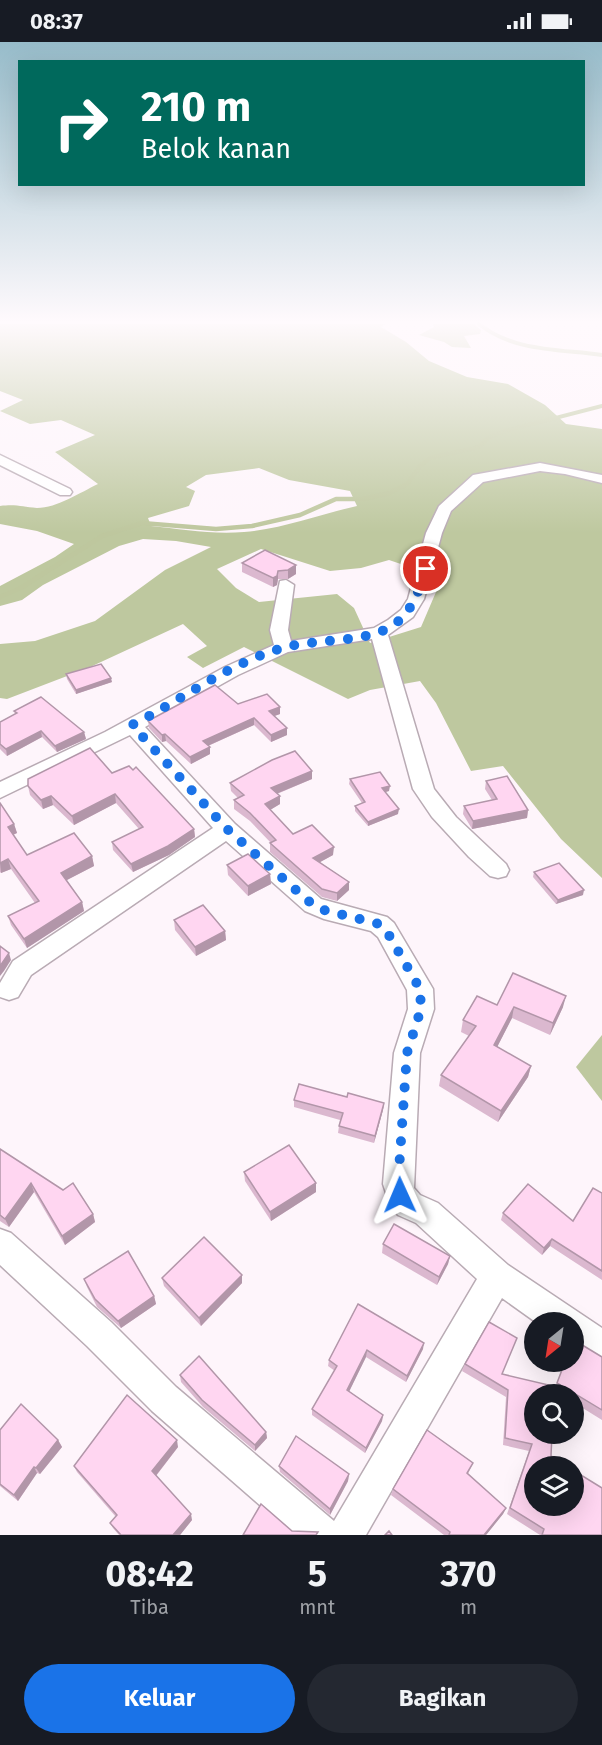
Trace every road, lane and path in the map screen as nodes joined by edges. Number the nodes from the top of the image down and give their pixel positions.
1 (0, 459) edge
2 (602, 479) edge
3 (65, 492) dead end
4 (286, 585) dead end
5 (379, 633) junction
6 (284, 647) junction
7 (132, 725) junction
8 (0, 791) edge
9 (227, 829) junction
10 (498, 870) dead end
11 (9, 990) dead end
12 (0, 1244) edge
13 (497, 1276) junction
14 (549, 1312) edge
15 (584, 1336) edge
16 (602, 1348) edge
17 (322, 1535) edge
18 (346, 1535) edge

1 - 3 street
2 - 5 street
4 - 6 street
5 - 6 street
5 - 10 street
6 - 7 street
7 - 8 street
7 - 9 street
9 - 11 street
9 - 13 street
12 - 17 street
13 - 14 street
13 - 18 street
15 - 16 street

